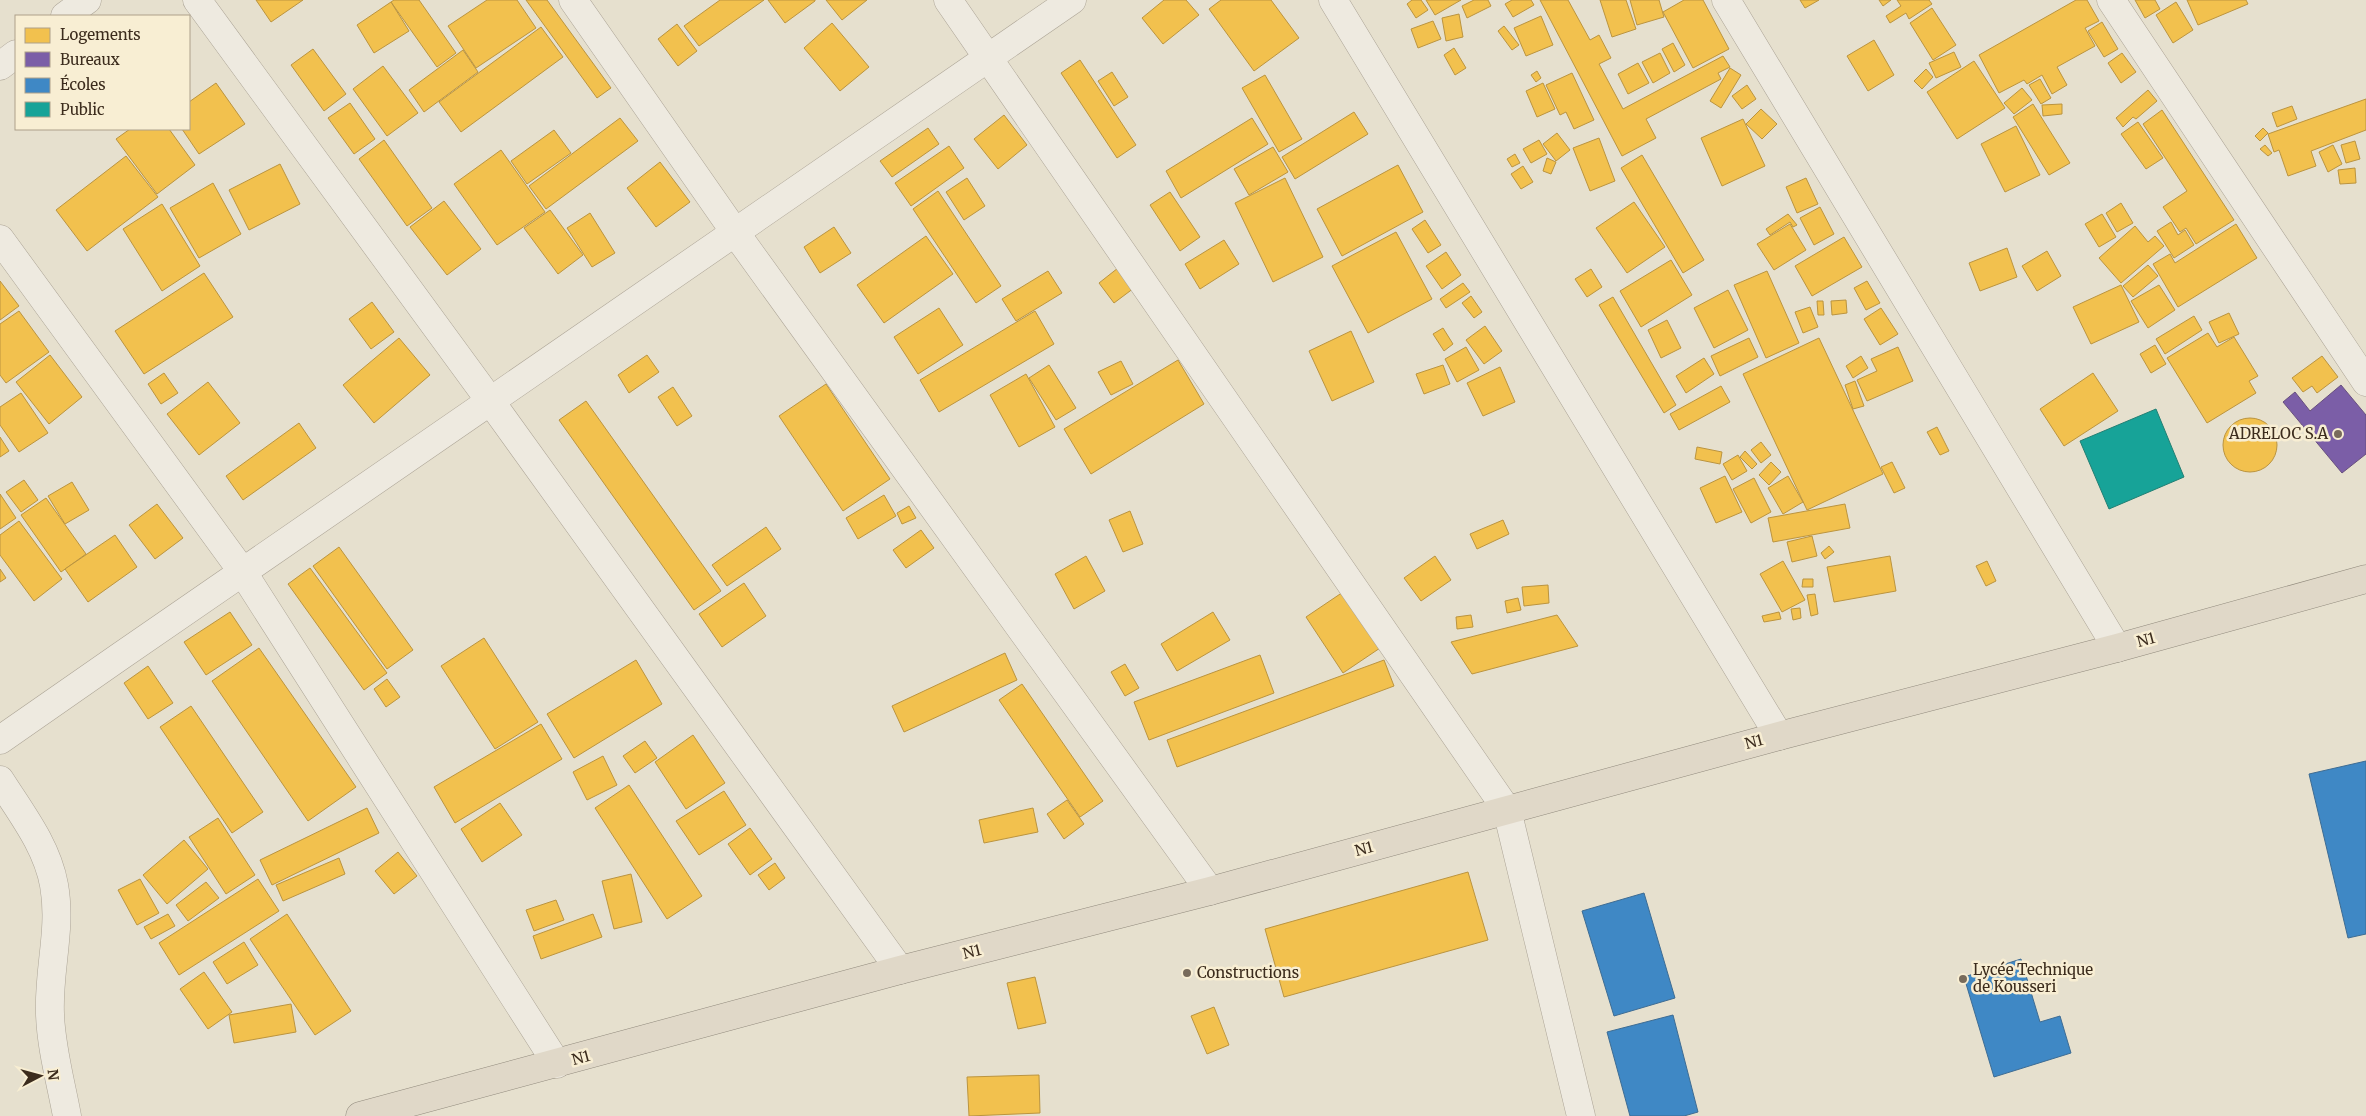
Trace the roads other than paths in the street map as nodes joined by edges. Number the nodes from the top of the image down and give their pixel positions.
1 (87, 0) edge
2 (197, 0) edge
3 (573, 0) edge
4 (948, 0) edge
5 (1072, 0) edge
6 (1333, 0) edge
7 (1726, 0) edge
8 (2111, 0) edge
9 (66, 15) edge
10 (15, 55) edge
11 (989, 58) junction
12 (0, 66) edge
13 (736, 235) junction
14 (0, 239) edge
15 (2366, 382) edge
16 (491, 402) junction
17 (242, 571) junction
18 (2366, 579) edge
19 (2117, 648) junction
20 (1779, 736) junction
21 (0, 740) edge
22 (0, 780) edge
23 (1507, 810) junction
24 (1210, 891) junction
25 (900, 970) junction
26 (557, 1064) junction
27 (67, 1116) edge
28 (360, 1116) edge
29 (1581, 1116) edge

1 - 9 street
2 - 16 street
3 - 13 street
4 - 11 street
5 - 11 street
6 - 20 street
7 - 19 street
8 - 15 street
10 - 12 street
11 - 13 street
11 - 23 street
13 - 16 street
13 - 24 street
14 - 17 street
16 - 17 street
16 - 25 street
17 - 21 street
17 - 26 street
18 - 19 highway, N1
19 - 20 highway, N1
20 - 23 highway, N1
22 - 27 street
23 - 24 highway, N1
23 - 29 street
24 - 25 highway, N1
25 - 26 highway, N1
26 - 28 highway, N1

